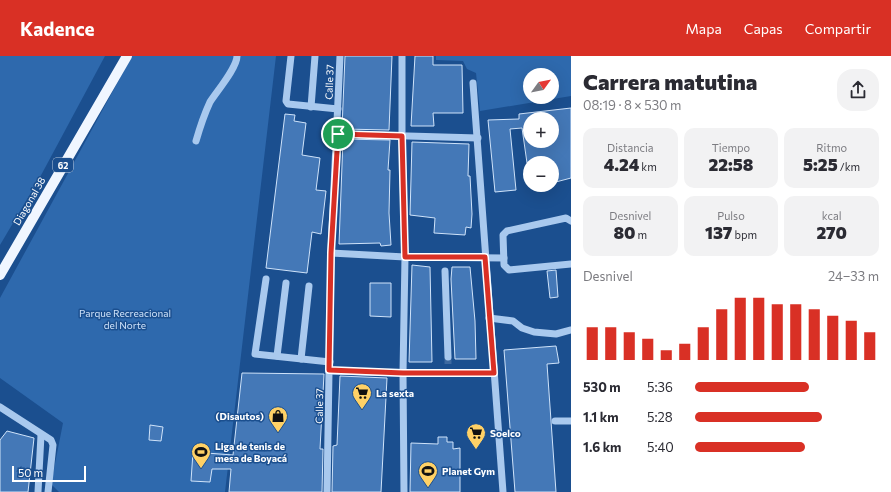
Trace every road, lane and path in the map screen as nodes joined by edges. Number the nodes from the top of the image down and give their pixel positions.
1 (127, 56) edge
2 (237, 56) edge
3 (291, 56) edge
4 (315, 56) edge
5 (340, 56) edge
6 (402, 56) edge
7 (473, 83) dead end
8 (311, 107) junction
9 (338, 110) junction
10 (338, 134) junction
11 (402, 136) junction
12 (478, 138) junction
13 (196, 141) dead end
14 (571, 221) edge
15 (331, 253) junction
16 (405, 257) junction
17 (485, 257) junction
18 (504, 258) junction
19 (571, 264) edge
20 (445, 271) dead end
21 (0, 274) edge
22 (266, 279) dead end
23 (286, 283) dead end
24 (309, 286) dead end
25 (489, 318) junction
26 (571, 330) edge
27 (277, 356) junction
28 (448, 357) tunnel mouth
29 (301, 359) junction
30 (330, 362) junction
31 (329, 370) junction
32 (403, 373) junction
33 (494, 373) junction
34 (0, 407) edge
35 (555, 421) dead end
36 (571, 421) edge
37 (41, 435) junction
38 (38, 492) edge
39 (48, 492) edge
40 (327, 492) edge
41 (404, 492) edge
42 (503, 492) edge

1 - 21 main road, Diagonal 38 / 62
2 - 13 street
3 - 8 street
4 - 8 street
5 - 9 street, Calle 37
6 - 11 street
7 - 12 street
8 - 9 street
9 - 10 street, Calle 37
10 - 11 street
10 - 15 street, Calle 37
11 - 12 street
11 - 16 street
12 - 17 street
14 - 18 street
15 - 16 street
15 - 30 street, Calle 37
16 - 17 street
16 - 32 street
17 - 18 street
17 - 25 street
18 - 19 street
20 - 28 street
22 - 27 street
23 - 27 street
24 - 29 street
25 - 26 street
25 - 33 street
27 - 29 street
29 - 30 street
30 - 31 street, Calle 37
31 - 32 street
31 - 40 street, Calle 37
32 - 33 street
32 - 41 street
33 - 42 street
34 - 37 street
35 - 36 street
37 - 38 street
37 - 39 street

